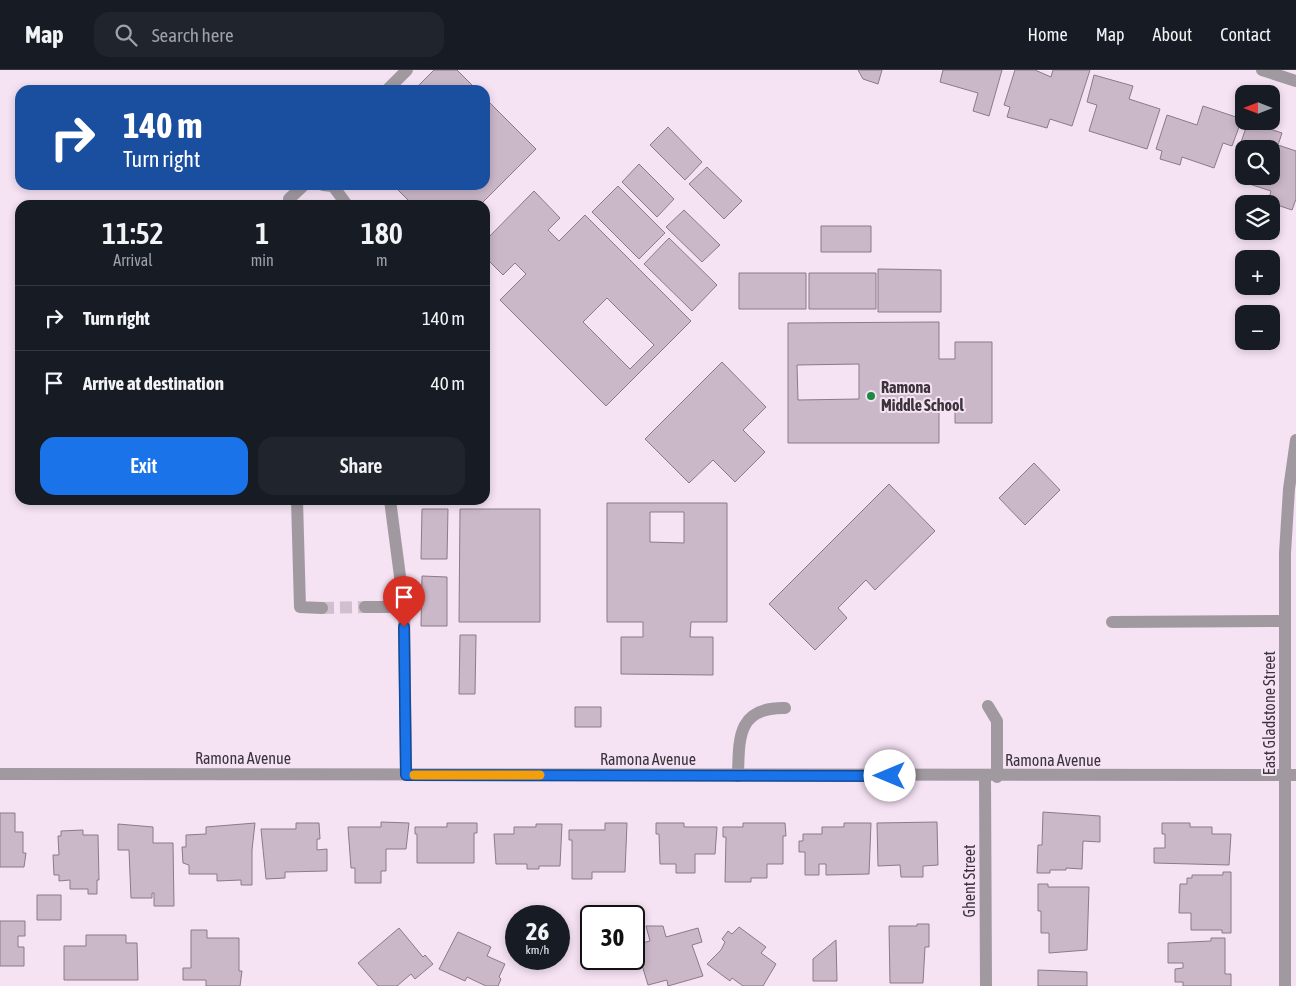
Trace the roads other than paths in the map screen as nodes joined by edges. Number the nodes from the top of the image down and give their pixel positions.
1 (407, 70) edge
2 (1262, 70) edge
3 (1296, 81) edge
4 (392, 85) edge
5 (299, 190) edge
6 (289, 200) edge
7 (1296, 440) edge
8 (297, 505) edge
9 (391, 505) edge
10 (365, 607) tunnel mouth
11 (404, 607) junction
12 (322, 608) tunnel mouth
13 (1285, 621) junction
14 (1112, 622) dead end
15 (988, 706) dead end
16 (785, 708) dead end
17 (0, 774) edge
18 (406, 775) junction
19 (1290, 775) edge
20 (738, 776) junction
21 (991, 776) junction
22 (986, 986) edge
23 (1285, 986) edge

1 - 4 street
2 - 3 street
5 - 6 street
7 - 13 street, East Gladstone Street
8 - 12 street
9 - 11 street
10 - 11 street
11 - 18 street
13 - 14 street
13 - 19 street, East Gladstone Street
15 - 21 street, Ghent Street
16 - 20 street
17 - 18 street, Ramona Avenue
18 - 20 street, Ramona Avenue
19 - 21 street, Ramona Avenue
19 - 23 street, East Gladstone Street
20 - 21 street, Ramona Avenue
21 - 22 street, Ghent Street

